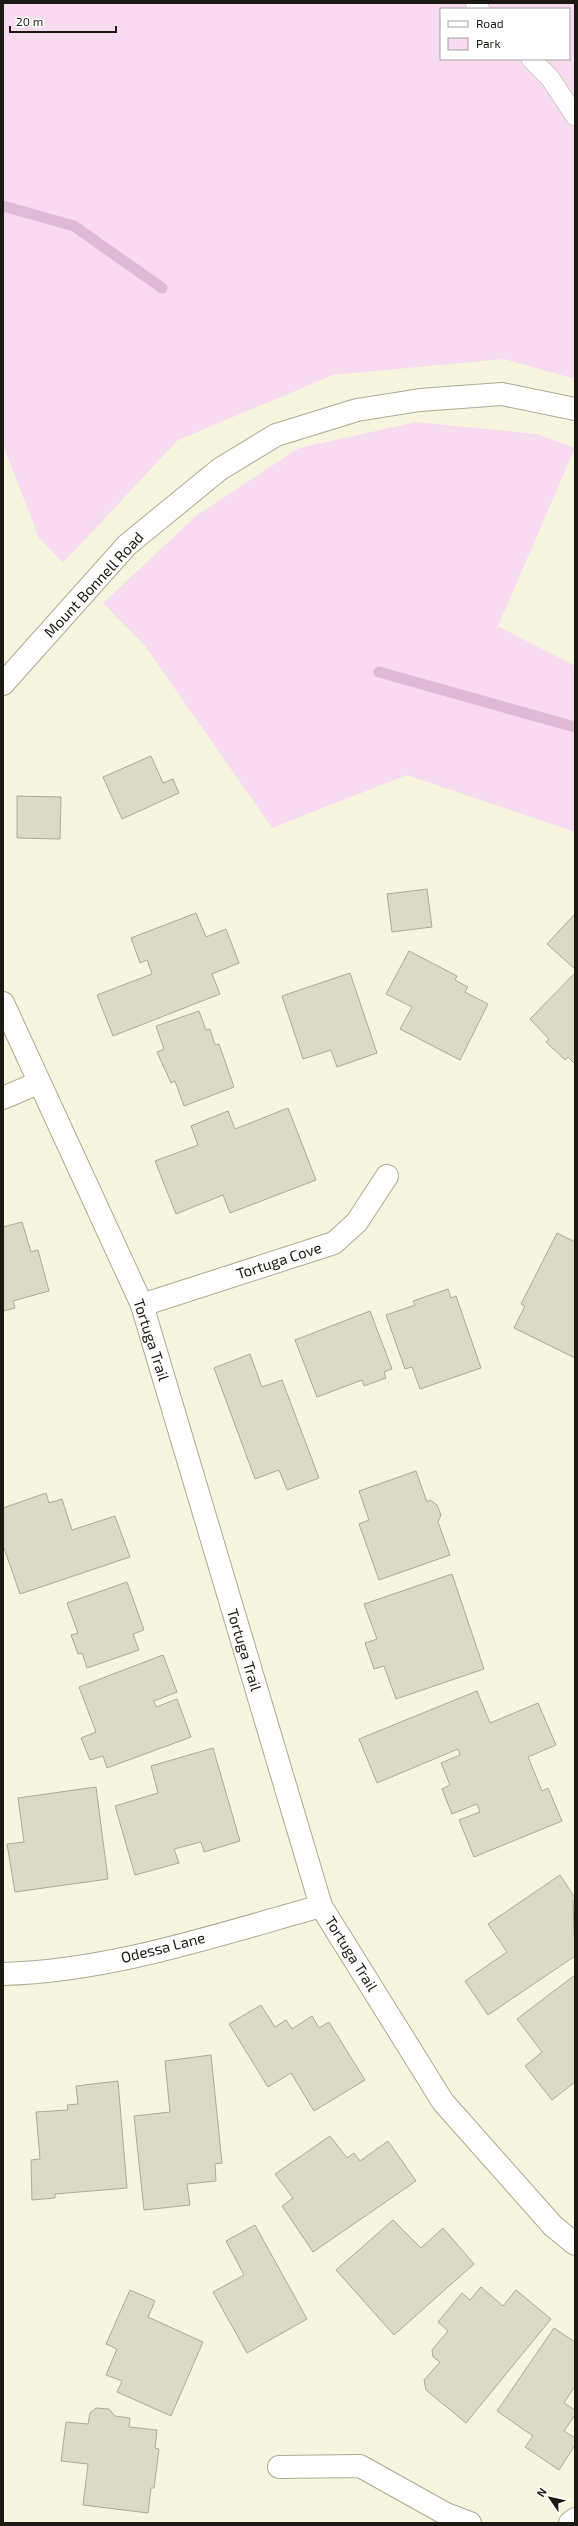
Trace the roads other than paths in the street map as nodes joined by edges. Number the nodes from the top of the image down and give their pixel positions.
1 (532, 60) edge
2 (575, 116) edge
3 (575, 409) edge
4 (3, 684) edge
5 (3, 1003) edge
6 (38, 1083) junction
7 (3, 1098) edge
8 (387, 1176) dead end
9 (142, 1305) junction
10 (321, 1906) junction
11 (3, 1974) edge
12 (575, 2244) edge
13 (279, 2467) dead end
14 (575, 2519) edge
15 (470, 2523) edge
16 (570, 2523) edge

1 - 2 lane
3 - 4 street, Mount Bonnell Road
5 - 6 street, Tortuga Trail
6 - 7 street
6 - 9 street, Tortuga Trail
8 - 9 street, Tortuga Cove
9 - 10 street, Tortuga Trail
10 - 11 street, Odessa Lane
10 - 12 street, Tortuga Trail
13 - 15 street
14 - 16 street

